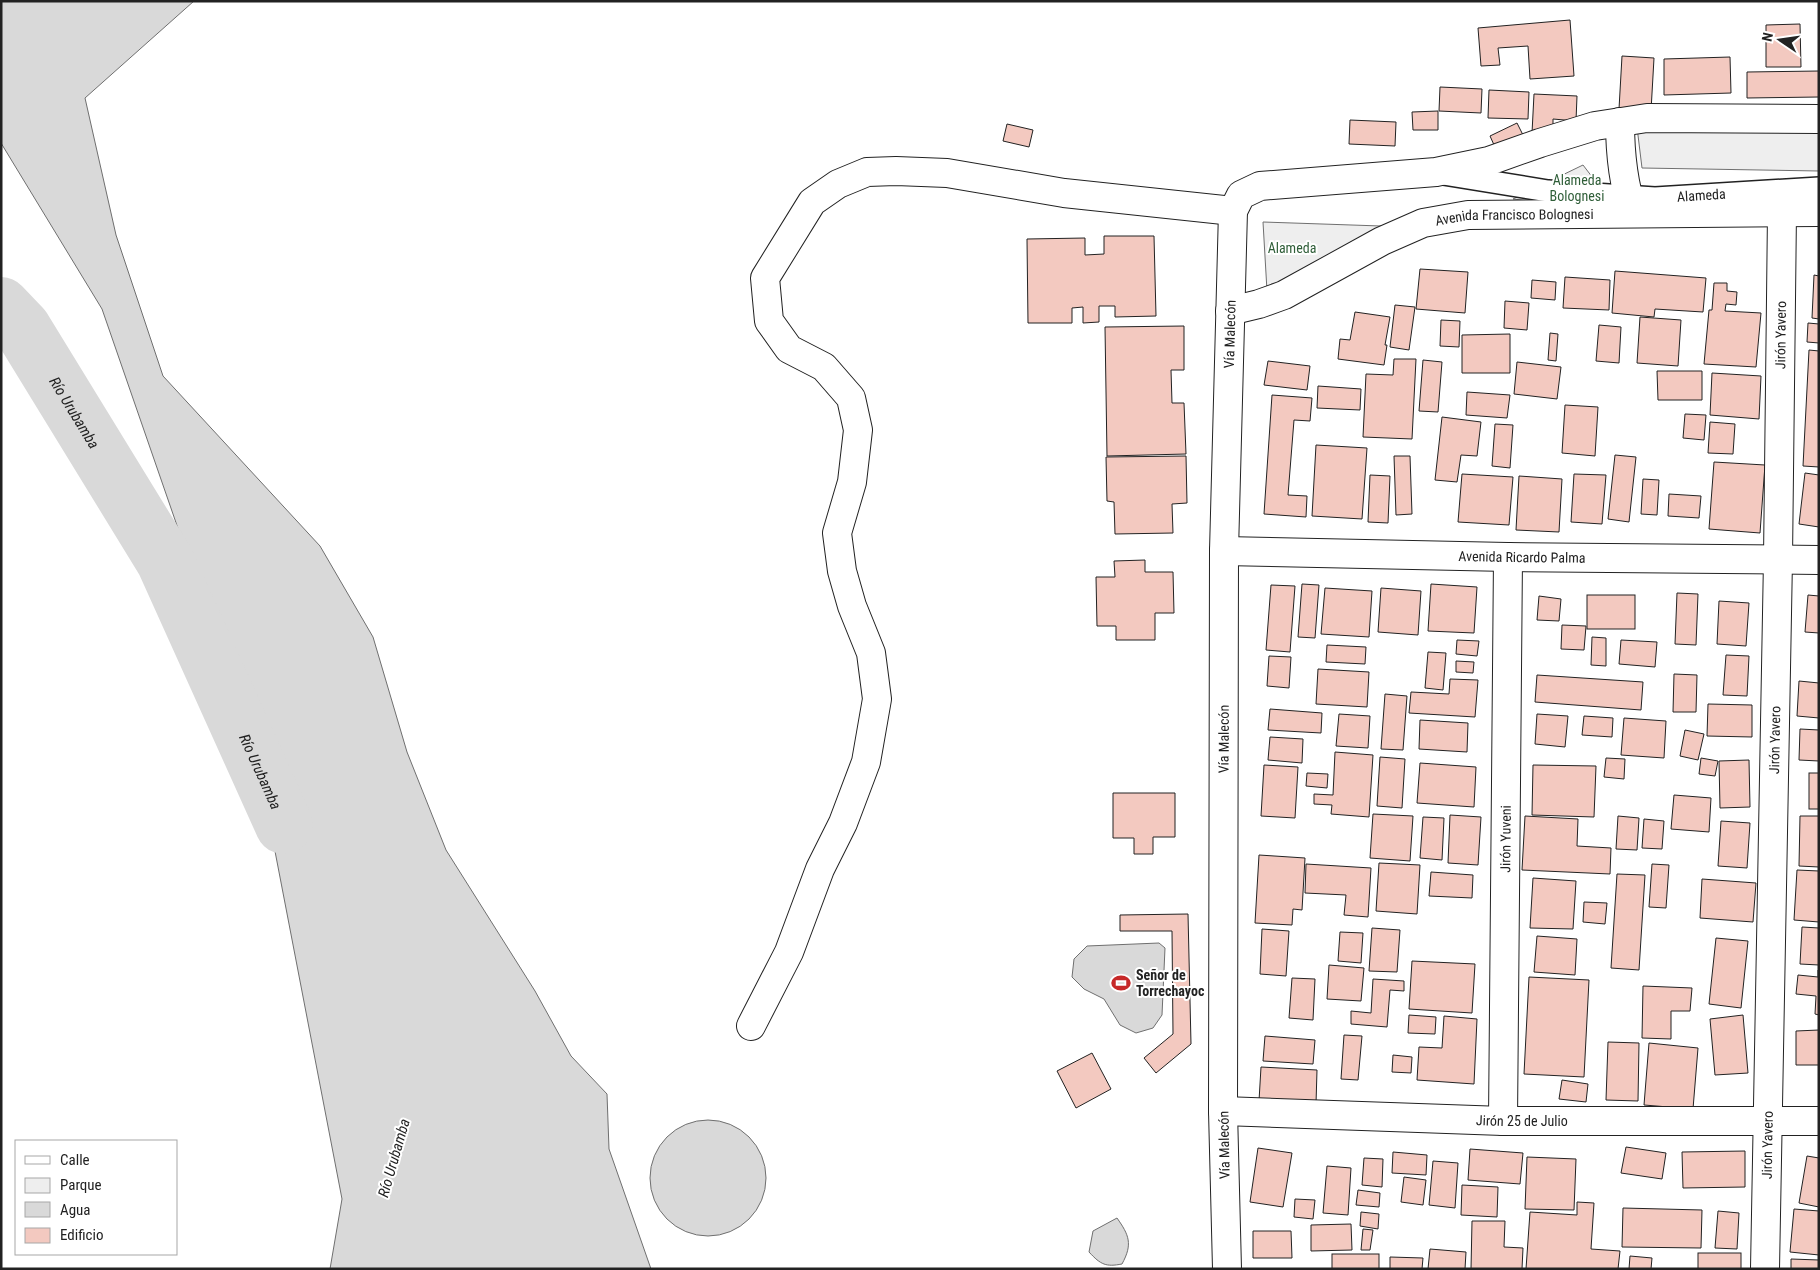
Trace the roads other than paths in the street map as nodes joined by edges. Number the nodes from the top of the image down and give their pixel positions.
1 (1819, 119) edge
2 (1620, 122) junction
3 (1436, 172) junction
4 (1819, 188) edge
5 (1233, 210) junction
6 (1782, 212) junction
7 (1819, 212) edge
8 (1633, 214) junction
9 (1230, 311) junction
10 (1224, 551) junction
11 (1508, 557) junction
12 (1778, 559) junction
13 (1819, 560) edge
14 (752, 1026) dead end
15 (1223, 1112) junction
16 (1503, 1120) junction
17 (1768, 1120) junction
18 (1819, 1121) edge
19 (1227, 1269) edge
20 (1765, 1269) edge

1 - 2 street
2 - 3 street
2 - 8 street
3 - 4 street, Alameda
3 - 5 street
5 - 9 street, Vía Malecón
5 - 14 street
6 - 7 street, Avenida Francisco Bolognesi
6 - 8 street, Avenida Francisco Bolognesi
6 - 12 street, Jirón Yavero
8 - 9 street, Avenida Francisco Bolognesi
9 - 10 street, Vía Malecón
10 - 11 street, Avenida Ricardo Palma
10 - 15 street, Vía Malecón
11 - 12 street, Avenida Ricardo Palma
11 - 16 street, Jirón Yuveni
12 - 13 street, Avenida Ricardo Palma
12 - 17 street, Jirón Yavero
15 - 16 street, Jirón 25 de Julio
15 - 19 street, Vía Malecón
16 - 17 street, Jirón 25 de Julio
17 - 18 street, Jirón 25 de Julio
17 - 20 street, Jirón Yavero

